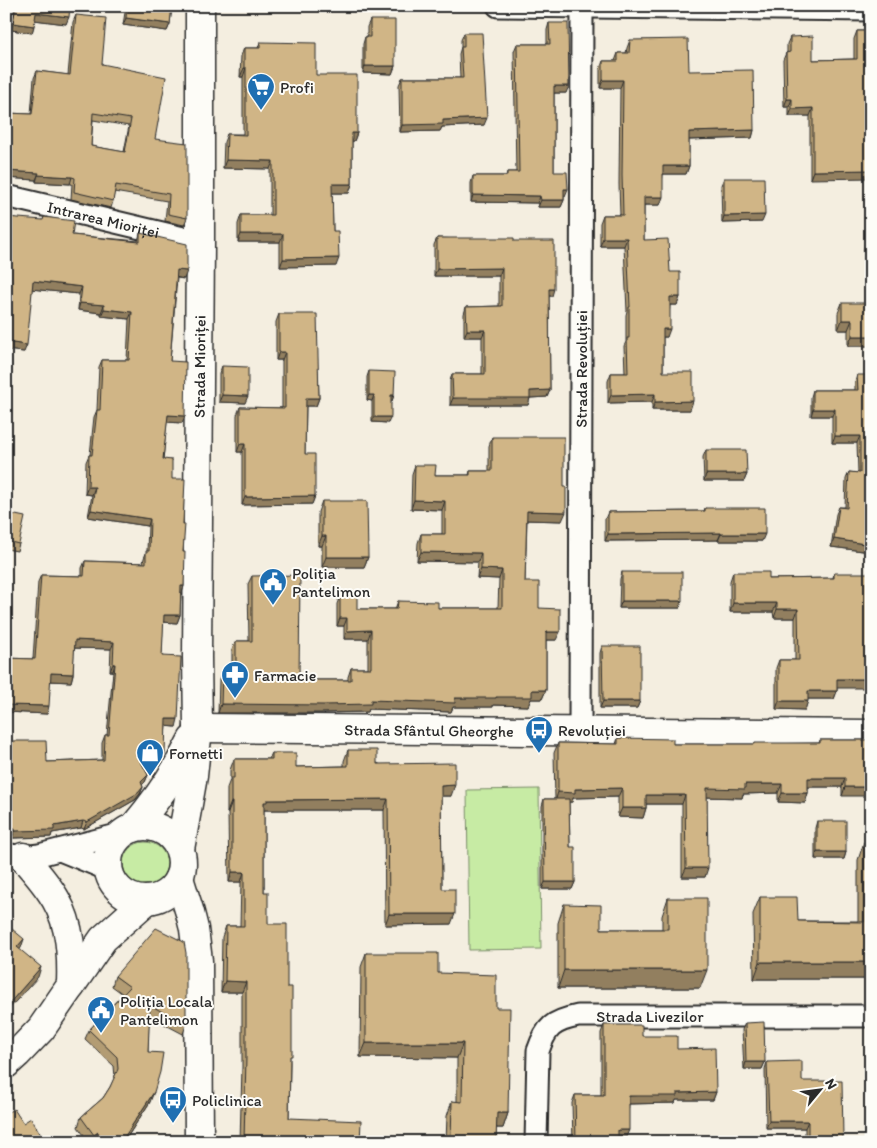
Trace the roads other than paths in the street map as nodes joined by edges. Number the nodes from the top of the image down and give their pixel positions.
1 (200, 6) edge
2 (498, 6) edge
3 (582, 7) edge
4 (871, 10) edge
5 (6, 196) edge
6 (200, 242) junction
7 (198, 728) junction
8 (580, 732) junction
9 (871, 734) edge
10 (127, 831) junction
11 (180, 849) junction
12 (60, 850) junction
13 (14, 856) edge
14 (111, 877) junction
15 (179, 878) junction
16 (152, 899) junction
17 (103, 939) junction
18 (197, 945) junction
19 (71, 986) junction
20 (871, 1016) edge
21 (6, 1064) edge
22 (199, 1142) edge
23 (536, 1142) edge

1 - 6 street, Strada Mioriței
2 - 3 street
3 - 4 street
3 - 8 street, Strada Revoluției
5 - 6 street, Intrarea Mioriței
6 - 7 street, Strada Mioriței
7 - 8 street, Strada Sfântul Gheorghe
7 - 10 street, Strada Mioriței
7 - 11 street, Strada Mioriței
8 - 9 street, Strada Sfântul Gheorghe
10 - 11 street
10 - 12 street
10 - 14 street
11 - 15 street
12 - 13 street
12 - 14 street
13 - 19 street
14 - 16 street
14 - 17 street
15 - 16 street
15 - 18 street
16 - 17 street
16 - 18 street
17 - 19 street
18 - 22 street
19 - 21 street
20 - 23 street, Strada Livezilor

